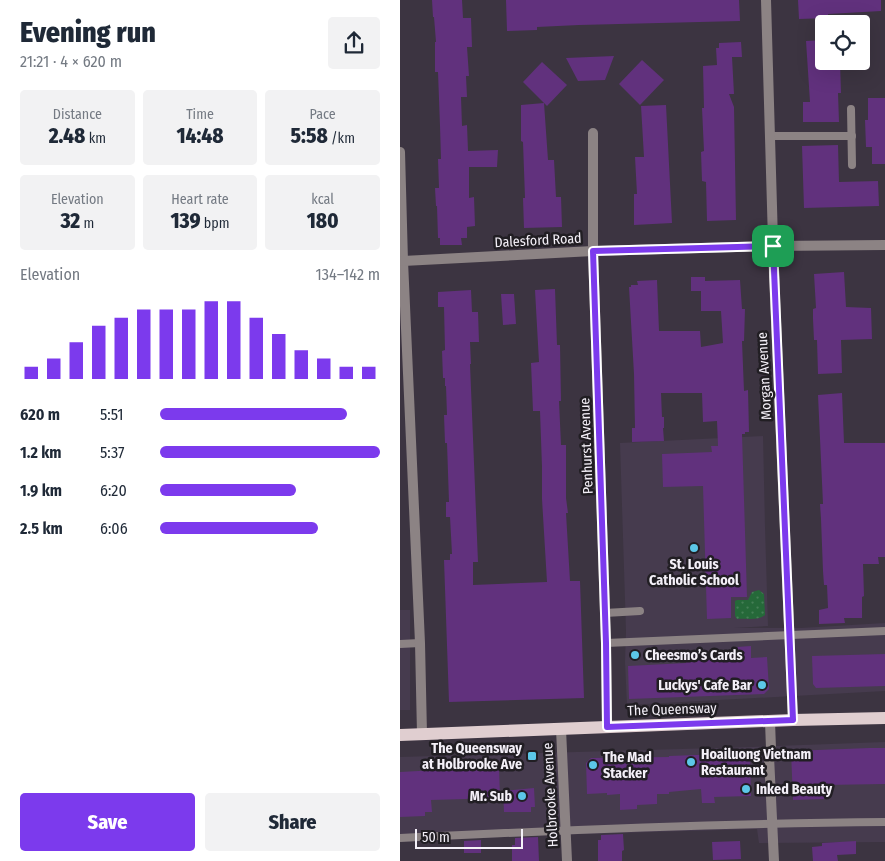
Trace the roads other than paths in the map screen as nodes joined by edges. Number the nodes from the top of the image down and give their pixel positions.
1 (766, 0) edge
2 (852, 109) dead end
3 (593, 133) dead end
4 (770, 136) junction
5 (852, 136) junction
6 (400, 152) edge
7 (852, 165) dead end
8 (400, 175) edge
9 (885, 245) edge
10 (773, 246) junction
11 (593, 251) junction
12 (403, 260) junction
13 (640, 611) dead end
14 (605, 613) junction
15 (885, 631) edge
16 (790, 634) junction
17 (420, 643) junction
18 (606, 643) junction
19 (400, 644) edge
20 (885, 718) edge
21 (793, 720) junction
22 (770, 721) junction
23 (607, 727) junction
24 (561, 729) junction
25 (422, 734) junction
26 (400, 735) edge
27 (885, 822) edge
28 (772, 823) junction
29 (566, 830) junction
30 (400, 838) edge
31 (567, 861) edge
32 (774, 861) edge

1 - 4 street, Morgan Avenue
2 - 5 lane
3 - 11 street, Penhurst Avenue
4 - 5 lane
4 - 10 street, Morgan Avenue
5 - 7 lane
6 - 8 street
8 - 12 street
9 - 10 street, Dalesford Road
10 - 11 street, Dalesford Road
10 - 16 street, Morgan Avenue
11 - 12 street, Dalesford Road
11 - 14 street, Penhurst Avenue
12 - 17 street
13 - 14 lane
14 - 18 street, Penhurst Avenue
15 - 16 lane
16 - 18 lane
16 - 21 street, Morgan Avenue
17 - 19 lane
17 - 25 street
18 - 23 street, Penhurst Avenue
20 - 21 main road, The Queensway
21 - 22 main road, The Queensway
22 - 23 main road, The Queensway
22 - 28 street
23 - 24 main road, The Queensway
24 - 25 main road, The Queensway
24 - 29 street, Holbrooke Avenue
25 - 26 main road, The Queensway
27 - 28 lane
28 - 29 lane
28 - 32 street
29 - 30 lane
29 - 31 street, Holbrooke Avenue

